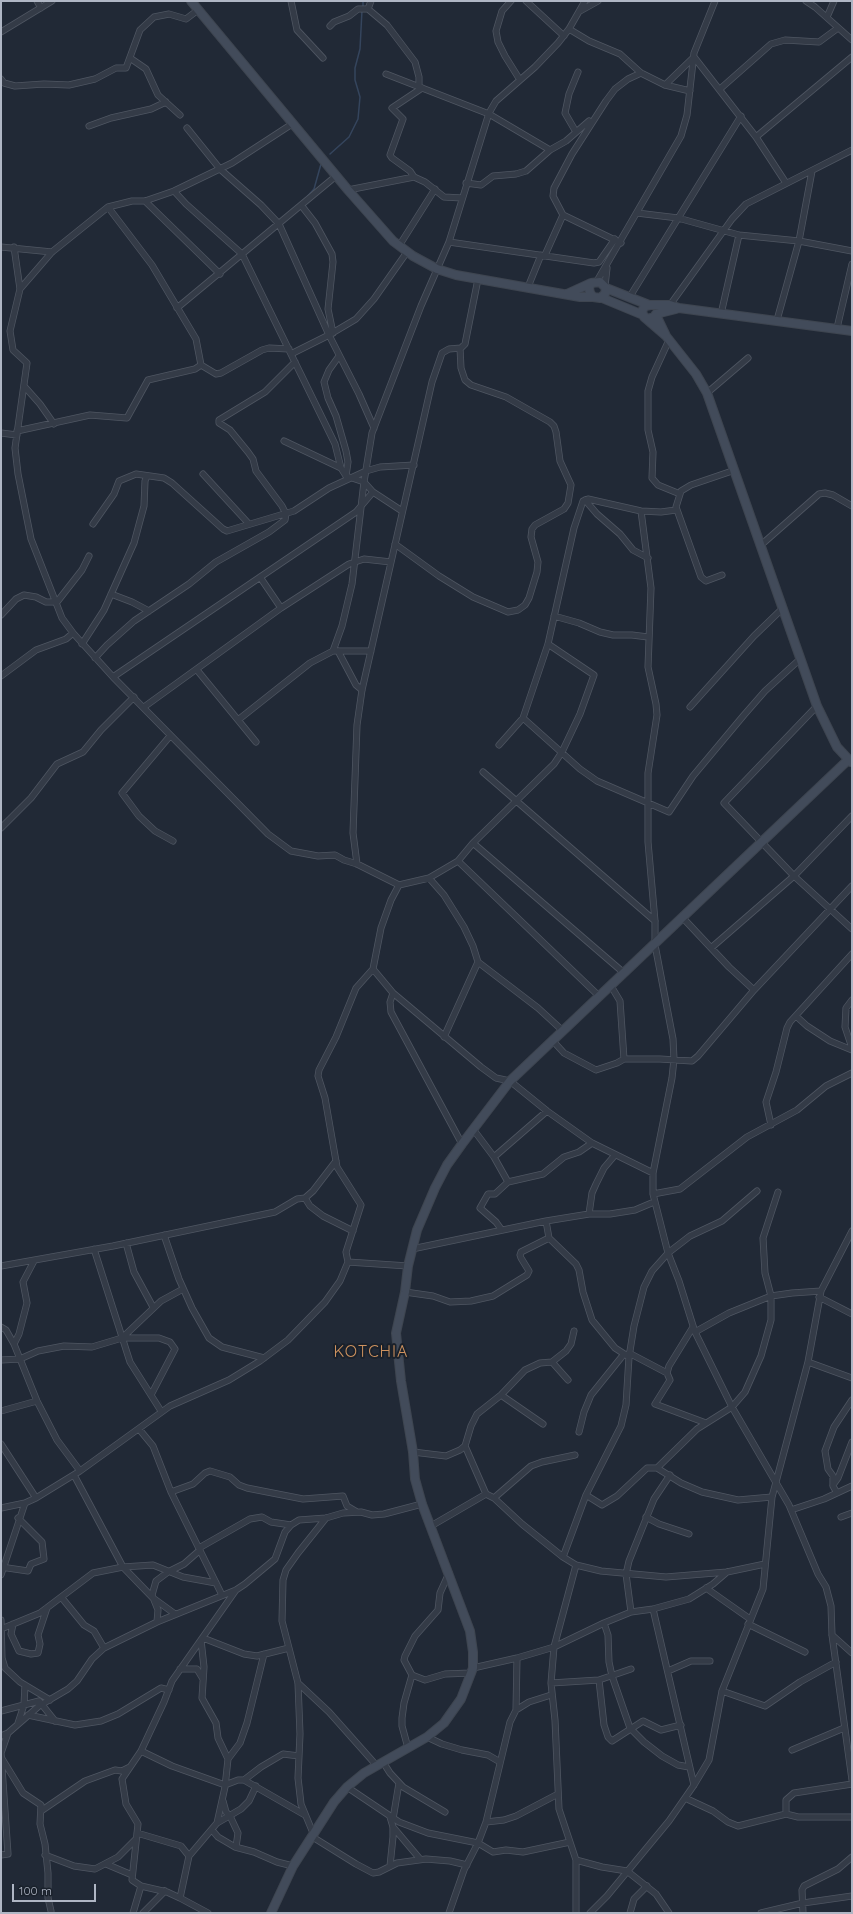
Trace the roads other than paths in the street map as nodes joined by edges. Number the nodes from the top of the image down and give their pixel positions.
1 (37, 1) edge
2 (52, 1) edge
3 (191, 1) edge
4 (291, 1) edge
5 (371, 1) edge
6 (510, 1) edge
7 (526, 1) edge
8 (585, 1) edge
9 (598, 1) edge
10 (715, 1) edge
11 (806, 1) edge
12 (834, 1) edge
13 (41, 8) junction
14 (367, 9) junction
15 (198, 10) junction
16 (580, 11) junction
17 (827, 17) junction
18 (330, 26) dead end
19 (838, 28) junction
20 (569, 29) junction
21 (1, 32) edge
22 (564, 36) junction
23 (852, 40) edge
24 (694, 57) junction
25 (852, 57) edge
26 (130, 58) junction
27 (323, 58) dead end
28 (578, 72) dead end
29 (641, 73) junction
30 (386, 74) dead end
31 (1, 79) edge
32 (520, 80) junction
33 (665, 85) junction
34 (421, 87) junction
35 (720, 89) junction
36 (690, 91) junction
37 (166, 102) junction
38 (180, 114) dead end
39 (489, 114) junction
40 (597, 114) junction
41 (741, 116) junction
42 (292, 124) junction
43 (89, 126) dead end
44 (187, 128) dead end
45 (576, 132) junction
46 (756, 137) junction
47 (550, 150) junction
48 (852, 150) edge
49 (220, 169) junction
50 (812, 171) junction
51 (336, 176) junction
52 (414, 177) junction
53 (466, 183) junction
54 (786, 183) junction
55 (435, 189) junction
56 (348, 190) junction
57 (174, 191) junction
58 (462, 198) junction
59 (145, 201) junction
60 (301, 205) junction
61 (108, 207) junction
62 (637, 213) junction
63 (564, 215) junction
64 (678, 218) junction
65 (279, 224) junction
66 (724, 230) junction
67 (739, 235) junction
68 (615, 239) junction
69 (799, 241) junction
70 (449, 242) junction
71 (621, 243) junction
72 (399, 246) junction
73 (1, 247) edge
74 (14, 247) junction
75 (852, 251) edge
76 (52, 252) junction
77 (407, 252) junction
78 (242, 254) junction
79 (543, 255) junction
80 (852, 264) edge
81 (607, 267) junction
82 (436, 268) junction
83 (220, 274) junction
84 (478, 279) junction
85 (594, 282) junction
86 (528, 287) junction
87 (606, 287) junction
88 (20, 289) junction
89 (567, 294) junction
90 (593, 297) junction
91 (602, 298) junction
92 (629, 298) junction
93 (650, 305) junction
94 (670, 305) junction
95 (177, 308) junction
96 (679, 308) junction
97 (656, 314) junction
98 (721, 314) junction
99 (644, 316) junction
100 (777, 320) junction
101 (837, 328) junction
102 (852, 331) edge
103 (331, 334) junction
104 (668, 338) junction
105 (460, 348) junction
106 (290, 352) junction
107 (339, 356) junction
108 (748, 358) dead end
109 (295, 362) junction
110 (201, 365) junction
111 (24, 386) junction
112 (707, 393) junction
113 (54, 424) junction
114 (374, 428) junction
115 (1, 433) edge
116 (17, 433) junction
117 (284, 441) dead end
118 (414, 465) junction
119 (341, 468) junction
120 (735, 470) junction
121 (366, 471) junction
122 (203, 474) dead end
123 (147, 476) junction
124 (346, 476) junction
125 (352, 478) junction
126 (364, 482) junction
127 (373, 492) junction
128 (680, 494) junction
129 (585, 500) junction
130 (361, 506) junction
131 (852, 506) edge
132 (676, 510) junction
133 (402, 511) junction
134 (641, 511) junction
135 (286, 514) junction
136 (93, 524) dead end
137 (249, 524) junction
138 (395, 544) junction
139 (761, 545) junction
140 (89, 556) dead end
141 (648, 558) junction
142 (354, 562) junction
143 (391, 562) junction
144 (722, 575) dead end
145 (260, 577) junction
146 (111, 594) junction
147 (57, 602) junction
148 (282, 608) junction
149 (783, 608) junction
150 (150, 611) junction
151 (1, 614) edge
152 (554, 616) junction
153 (73, 633) junction
154 (648, 637) junction
155 (82, 644) junction
156 (548, 644) junction
157 (335, 651) junction
158 (371, 651) junction
159 (95, 658) junction
160 (800, 660) junction
161 (197, 670) junction
162 (1, 676) edge
163 (113, 677) junction
164 (362, 690) junction
165 (134, 697) junction
166 (816, 706) junction
167 (144, 707) junction
168 (690, 707) dead end
169 (523, 718) junction
170 (238, 720) junction
171 (170, 736) junction
172 (256, 742) dead end
173 (499, 745) dead end
174 (562, 752) junction
175 (851, 759) edge
176 (483, 772) dead end
177 (516, 802) junction
178 (648, 804) junction
179 (852, 816) edge
180 (1, 828) edge
181 (173, 840) dead end
182 (761, 841) junction
183 (473, 843) junction
184 (458, 861) junction
185 (357, 864) junction
186 (794, 876) junction
187 (429, 878) junction
188 (399, 885) junction
189 (852, 886) edge
190 (830, 910) junction
191 (683, 918) junction
192 (655, 921) junction
193 (852, 929) edge
194 (655, 945) junction
195 (711, 948) junction
196 (852, 954) edge
197 (478, 962) junction
198 (373, 969) junction
199 (624, 973) junction
200 (611, 986) junction
201 (754, 990) junction
202 (393, 993) junction
203 (600, 997) junction
204 (852, 1000) edge
205 (796, 1016) junction
206 (563, 1031) junction
207 (444, 1037) junction
208 (552, 1041) junction
209 (852, 1049) edge
210 (624, 1059) junction
211 (674, 1059) junction
212 (852, 1073) edge
213 (510, 1081) junction
214 (547, 1111) junction
215 (771, 1125) junction
216 (473, 1129) junction
217 (592, 1143) junction
218 (462, 1144) junction
219 (614, 1155) junction
220 (494, 1157) junction
221 (336, 1161) junction
222 (652, 1173) junction
223 (508, 1182) junction
224 (757, 1191) dead end
225 (778, 1192) dead end
226 (653, 1194) junction
227 (305, 1198) junction
228 (654, 1202) junction
229 (589, 1214) junction
230 (546, 1221) junction
231 (502, 1230) junction
232 (353, 1231) junction
233 (852, 1231) edge
234 (164, 1235) junction
235 (549, 1238) junction
236 (126, 1244) junction
237 (94, 1249) junction
238 (412, 1249) junction
239 (668, 1253) junction
240 (34, 1261) junction
241 (348, 1262) junction
242 (1, 1266) edge
243 (408, 1266) junction
244 (183, 1289) junction
245 (405, 1292) junction
246 (820, 1294) junction
247 (771, 1296) junction
248 (154, 1307) junction
249 (852, 1314) edge
250 (1, 1327) edge
251 (694, 1330) junction
252 (574, 1331) dead end
253 (122, 1338) junction
254 (14, 1344) junction
255 (627, 1355) junction
256 (264, 1358) junction
257 (20, 1359) junction
258 (1, 1360) edge
259 (552, 1362) junction
260 (808, 1362) junction
261 (667, 1373) junction
262 (852, 1378) edge
263 (568, 1380) dead end
264 (151, 1395) junction
265 (502, 1395) junction
266 (852, 1400) edge
267 (38, 1401) junction
268 (732, 1407) junction
269 (1, 1411) edge
270 (161, 1411) junction
271 (706, 1423) junction
272 (543, 1424) dead end
273 (139, 1429) junction
274 (579, 1432) dead end
275 (852, 1442) edge
276 (1, 1444) edge
277 (464, 1446) junction
278 (413, 1452) junction
279 (575, 1455) dead end
280 (658, 1468) junction
281 (80, 1471) junction
282 (74, 1475) junction
283 (670, 1475) junction
284 (776, 1485) junction
285 (833, 1486) junction
286 (852, 1486) edge
287 (171, 1492) junction
288 (837, 1493) junction
289 (486, 1494) junction
290 (586, 1495) junction
291 (772, 1497) junction
292 (36, 1498) junction
293 (494, 1498) junction
294 (25, 1503) junction
295 (422, 1504) junction
296 (1, 1508) edge
297 (791, 1510) junction
298 (357, 1512) junction
299 (852, 1514) edge
300 (646, 1517) junction
301 (841, 1517) dead end
302 (18, 1518) junction
303 (326, 1518) junction
304 (291, 1525) junction
305 (431, 1526) junction
306 (689, 1534) dead end
307 (200, 1549) junction
308 (563, 1557) junction
309 (765, 1564) junction
310 (576, 1565) junction
311 (2, 1567) edge
312 (123, 1567) junction
313 (168, 1572) junction
314 (727, 1572) junction
315 (449, 1573) junction
316 (626, 1574) junction
317 (1, 1575) edge
318 (216, 1582) junction
319 (706, 1588) junction
320 (236, 1590) junction
321 (222, 1595) junction
322 (62, 1598) junction
323 (153, 1598) junction
324 (47, 1608) junction
325 (653, 1610) junction
326 (631, 1612) junction
327 (175, 1614) junction
328 (1, 1620) edge
329 (749, 1621) junction
330 (157, 1622) junction
331 (604, 1623) junction
332 (13, 1624) junction
333 (2, 1629) edge
334 (832, 1635) junction
335 (202, 1639) junction
336 (554, 1647) junction
337 (104, 1648) junction
338 (289, 1648) junction
339 (804, 1652) dead end
340 (852, 1653) edge
341 (264, 1654) junction
342 (1, 1658) edge
343 (517, 1658) junction
344 (710, 1661) dead end
345 (836, 1662) junction
346 (180, 1669) junction
347 (631, 1669) dead end
348 (472, 1670) junction
349 (668, 1671) junction
350 (412, 1675) junction
351 (612, 1676) junction
352 (598, 1680) junction
353 (298, 1683) junction
354 (551, 1683) junction
355 (204, 1684) junction
356 (25, 1685) junction
357 (169, 1690) junction
358 (722, 1691) junction
359 (551, 1695) junction
360 (50, 1700) junction
361 (42, 1704) junction
362 (24, 1705) junction
363 (516, 1710) junction
364 (1, 1711) edge
365 (28, 1715) junction
366 (56, 1721) junction
367 (18, 1724) junction
368 (681, 1725) junction
369 (844, 1728) junction
370 (632, 1730) junction
371 (8, 1733) junction
372 (1, 1736) edge
373 (428, 1737) junction
374 (408, 1748) junction
375 (792, 1750) dead end
376 (141, 1751) junction
377 (299, 1756) junction
378 (1, 1758) edge
379 (228, 1759) junction
380 (500, 1762) junction
381 (380, 1764) junction
382 (130, 1767) junction
383 (689, 1767) junction
384 (852, 1776) edge
385 (244, 1780) junction
386 (399, 1783) junction
387 (852, 1784) edge
388 (225, 1785) junction
389 (694, 1785) junction
390 (256, 1786) junction
391 (346, 1787) junction
392 (558, 1794) junction
393 (222, 1798) junction
394 (685, 1798) junction
395 (41, 1811) junction
396 (445, 1812) dead end
397 (786, 1814) junction
398 (305, 1815) junction
399 (230, 1816) junction
400 (392, 1818) junction
401 (852, 1818) edge
402 (486, 1822) junction
403 (217, 1823) junction
404 (393, 1826) junction
405 (212, 1830) junction
406 (312, 1835) junction
407 (137, 1836) junction
408 (218, 1837) junction
409 (206, 1838) junction
410 (570, 1842) junction
411 (478, 1843) junction
412 (236, 1847) junction
413 (1, 1855) edge
414 (46, 1855) junction
415 (189, 1856) junction
416 (852, 1857) edge
417 (420, 1859) junction
418 (576, 1860) junction
419 (106, 1864) junction
420 (467, 1865) junction
421 (293, 1866) junction
422 (390, 1866) junction
423 (627, 1871) junction
424 (132, 1875) junction
425 (141, 1886) junction
426 (647, 1886) junction
427 (165, 1892) junction
428 (852, 1896) edge
429 (180, 1898) junction
430 (803, 1903) junction
431 (51, 1911) dead end
432 (133, 1913) edge
433 (143, 1913) edge
434 (208, 1913) edge
435 (271, 1913) edge
436 (449, 1913) edge
437 (576, 1913) edge
438 (590, 1913) edge
439 (630, 1913) edge
440 (669, 1913) edge
441 (760, 1913) edge
442 (803, 1913) edge

1 - 13 street
2 - 13 street
3 - 15 main road
4 - 27 street
5 - 14 street
6 - 32 street
7 - 22 street
8 - 16 street
9 - 16 street
10 - 24 street
11 - 17 street
12 - 17 street
13 - 21 street
14 - 18 street
14 - 34 street
15 - 26 street
15 - 42 main road
16 - 20 street
17 - 19 street
19 - 23 street
19 - 35 street
20 - 22 street
20 - 29 street
22 - 32 street
24 - 33 street
24 - 35 street
24 - 36 street
25 - 46 street
26 - 31 street
26 - 37 street
28 - 45 street
29 - 33 street
29 - 40 street
30 - 34 street
32 - 39 street
33 - 36 street
34 - 39 street
34 - 52 street
35 - 41 street
36 - 62 street
37 - 38 street
37 - 43 street
39 - 47 street
39 - 53 street
40 - 45 street
40 - 63 street
41 - 46 street
41 - 64 street
42 - 49 street
42 - 51 main road
44 - 49 street
45 - 47 street
46 - 54 street
47 - 53 street
48 - 50 street
49 - 57 street
49 - 65 street
50 - 54 street
50 - 69 street
51 - 56 main road
51 - 60 street
52 - 55 street
52 - 56 street
53 - 58 street
54 - 66 street
55 - 58 street
55 - 72 street
56 - 72 main road
57 - 59 street
57 - 78 street
58 - 70 street
59 - 61 street
59 - 83 street
60 - 65 street
60 - 103 street
61 - 76 street
61 - 95 street
62 - 64 street
62 - 71 street
63 - 68 street
63 - 79 street
64 - 66 street
64 - 92 street
65 - 78 street
65 - 103 street
66 - 67 street
66 - 94 street
67 - 69 street
67 - 98 street
68 - 71 street
68 - 79 street
69 - 75 street
69 - 100 street
70 - 79 street
70 - 82 street
71 - 81 street
72 - 77 main road
73 - 74 street
74 - 76 street
74 - 88 street
76 - 88 street
77 - 82 main road
77 - 103 street
78 - 83 street
78 - 106 street
79 - 86 street
80 - 101 street
81 - 85 street
81 - 87 street
82 - 84 main road
82 - 114 street
83 - 95 street
84 - 86 main road
84 - 105 street
85 - 87 main road
85 - 89 main road
85 - 90 main road
86 - 89 main road
87 - 91 main road
87 - 92 main road
88 - 111 street
89 - 90 main road
90 - 91 main road
91 - 99 main road
92 - 93 main road
93 - 94 main road
93 - 97 main road
93 - 99 main road
94 - 96 main road
95 - 110 street
96 - 97 main road
96 - 98 main road
97 - 99 main road
97 - 104 main road
98 - 100 main road
99 - 104 main road
100 - 101 main road
101 - 102 main road
103 - 106 street
103 - 107 street
104 - 112 main road
104 - 128 street
105 - 118 street
105 - 138 street
106 - 109 street
106 - 110 street
107 - 114 street
107 - 124 street
108 - 112 street
109 - 119 street
109 - 135 street
110 - 113 street
111 - 113 street
111 - 116 street
112 - 120 main road
113 - 116 street
114 - 121 street
115 - 116 street
116 - 147 street
117 - 119 street
118 - 121 street
118 - 133 street
119 - 124 street
120 - 128 street
120 - 139 main road
121 - 125 street
121 - 126 street
122 - 137 street
123 - 136 street
123 - 137 street
123 - 146 street
124 - 125 street
125 - 126 street
125 - 135 street
126 - 127 street
126 - 130 street
127 - 130 street
127 - 133 street
128 - 132 street
129 - 134 street
129 - 141 street
129 - 152 street
130 - 142 street
130 - 145 street
131 - 139 street
132 - 134 street
132 - 144 street
133 - 138 street
134 - 141 street
135 - 137 street
135 - 150 street
138 - 143 street
139 - 149 main road
140 - 147 street
141 - 154 street
142 - 143 street
142 - 148 street
142 - 157 street
143 - 158 street
145 - 148 street
145 - 163 street
146 - 150 street
146 - 155 street
147 - 151 street
147 - 153 street
148 - 161 street
149 - 160 main road
149 - 168 street
150 - 159 street
152 - 154 street
152 - 156 street
153 - 155 street
153 - 162 street
154 - 178 street
155 - 159 street
156 - 169 street
156 - 174 street
157 - 158 street
157 - 164 street
157 - 170 street
158 - 164 street
159 - 163 street
160 - 166 main road
160 - 178 street
161 - 167 street
161 - 170 street
163 - 165 street
164 - 185 street
165 - 167 street
165 - 180 street
166 - 175 main road
166 - 182 street
167 - 171 street
169 - 173 street
169 - 174 street
170 - 172 street
171 - 181 street
171 - 185 street
174 - 177 street
174 - 178 street
175 - 182 main road
176 - 177 street
177 - 183 street
177 - 192 street
178 - 192 street
179 - 186 street
182 - 186 street
182 - 191 main road
183 - 184 street
183 - 199 street
184 - 187 street
184 - 203 street
185 - 188 street
186 - 190 street
186 - 195 street
187 - 188 street
187 - 197 street
188 - 198 street
189 - 190 street
190 - 193 street
190 - 201 street
191 - 194 main road
191 - 195 street
192 - 194 street
194 - 199 main road
194 - 211 street
195 - 201 street
196 - 205 street
197 - 206 street
197 - 207 street
198 - 202 street
198 - 221 street
199 - 200 main road
200 - 203 main road
200 - 210 street
201 - 211 street
202 - 207 street
202 - 218 street
203 - 206 main road
204 - 209 street
205 - 209 street
205 - 215 street
206 - 208 main road
207 - 213 street
208 - 210 street
208 - 213 main road
210 - 211 street
211 - 222 street
212 - 215 street
213 - 214 street
213 - 216 main road
214 - 217 street
214 - 220 street
215 - 226 street
216 - 218 main road
216 - 220 street
217 - 219 street
217 - 223 street
218 - 238 main road
219 - 222 street
219 - 229 street
220 - 223 street
221 - 227 street
221 - 232 street
222 - 226 street
223 - 231 street
224 - 239 street
225 - 247 street
226 - 228 street
227 - 232 street
227 - 234 street
228 - 229 street
228 - 239 street
229 - 230 street
230 - 231 street
230 - 235 street
231 - 238 street
232 - 241 street
233 - 246 street
234 - 236 street
234 - 244 street
235 - 245 street
235 - 255 street
236 - 237 street
236 - 248 street
237 - 240 street
237 - 253 street
238 - 243 main road
239 - 251 street
239 - 255 street
240 - 242 street
240 - 254 street
241 - 243 street
241 - 256 street
243 - 245 main road
244 - 248 street
244 - 256 street
245 - 278 main road
246 - 247 street
246 - 249 street
246 - 260 street
247 - 251 street
247 - 268 street
248 - 253 street
250 - 254 street
251 - 261 street
251 - 268 street
252 - 259 street
253 - 257 street
253 - 264 street
253 - 264 street
254 - 257 street
255 - 261 street
255 - 274 street
255 - 290 street
256 - 270 street
257 - 258 street
257 - 267 street
259 - 263 street
259 - 265 street
260 - 262 street
260 - 284 street
261 - 271 street
264 - 270 street
265 - 272 street
265 - 277 street
266 - 285 street
267 - 269 street
267 - 281 street
268 - 271 street
268 - 284 street
270 - 273 street
271 - 280 street
273 - 281 street
273 - 287 street
275 - 285 street
276 - 292 street
277 - 278 street
277 - 289 street
278 - 295 main road
279 - 293 street
280 - 283 street
280 - 290 street
281 - 282 street
282 - 292 street
282 - 312 street
283 - 291 street
283 - 300 street
284 - 291 street
284 - 297 street
285 - 288 street
286 - 288 street
287 - 298 street
287 - 307 street
288 - 297 street
289 - 293 street
289 - 305 street
290 - 308 street
291 - 309 street
292 - 294 street
293 - 308 street
294 - 296 street
294 - 302 street
295 - 298 street
295 - 305 main road
297 - 334 street
298 - 303 street
299 - 301 street
300 - 306 street
300 - 316 street
302 - 311 street
302 - 311 street
303 - 304 street
303 - 338 street
304 - 307 street
304 - 320 street
305 - 315 main road
307 - 313 street
307 - 318 street
308 - 310 street
309 - 314 street
309 - 329 street
310 - 316 street
310 - 336 street
311 - 317 street
312 - 313 street
312 - 322 street
312 - 323 street
313 - 318 street
313 - 323 street
314 - 316 street
314 - 319 street
315 - 348 main road
315 - 350 street
316 - 326 street
318 - 321 street
319 - 325 street
319 - 329 street
320 - 321 street
320 - 335 street
321 - 327 street
322 - 324 street
322 - 337 street
323 - 327 street
323 - 330 street
324 - 332 street
324 - 332 street
325 - 326 street
325 - 349 street
326 - 331 street
327 - 330 street
328 - 333 street
329 - 339 street
329 - 358 street
330 - 337 street
331 - 336 street
331 - 351 street
332 - 333 street
333 - 342 street
334 - 340 street
334 - 345 street
335 - 341 street
335 - 346 street
335 - 355 street
336 - 343 street
336 - 354 street
337 - 360 street
338 - 341 street
338 - 353 street
341 - 379 street
342 - 356 street
343 - 348 street
343 - 363 street
344 - 349 street
345 - 358 street
345 - 369 street
346 - 355 street
346 - 357 street
347 - 351 street
348 - 350 street
348 - 373 main road
349 - 368 street
350 - 374 street
351 - 352 street
351 - 370 street
352 - 354 street
352 - 370 street
353 - 377 street
353 - 381 street
354 - 359 street
355 - 379 street
356 - 360 street
356 - 362 street
357 - 366 street
357 - 376 street
358 - 389 street
359 - 363 street
359 - 392 street
360 - 361 street
361 - 362 street
361 - 365 street
361 - 366 street
362 - 364 street
362 - 367 street
363 - 380 street
365 - 366 street
365 - 367 street
367 - 371 street
368 - 370 street
368 - 383 street
369 - 375 street
369 - 384 street
370 - 383 street
371 - 372 street
371 - 378 street
373 - 374 main road
373 - 380 street
374 - 381 main road
376 - 382 street
376 - 388 street
377 - 385 street
377 - 398 street
378 - 395 street
378 - 413 street
379 - 388 street
380 - 402 street
381 - 386 street
381 - 391 main road
382 - 395 street
382 - 407 street
383 - 389 street
385 - 388 street
385 - 390 street
386 - 396 street
386 - 400 street
387 - 397 street
388 - 393 street
389 - 394 street
390 - 398 street
390 - 399 street
391 - 400 street
391 - 406 main road
392 - 402 street
392 - 410 street
393 - 399 street
393 - 403 street
394 - 397 street
394 - 423 street
395 - 414 street
397 - 401 street
398 - 406 street
399 - 403 street
399 - 412 street
400 - 404 street
400 - 411 street
402 - 411 street
403 - 405 street
404 - 417 street
404 - 422 street
405 - 408 street
405 - 409 street
406 - 421 main road
406 - 422 street
407 - 415 street
407 - 419 street
407 - 424 street
408 - 409 street
408 - 412 street
409 - 415 street
410 - 411 street
410 - 418 street
411 - 420 street
412 - 421 street
414 - 419 street
414 - 431 street
415 - 429 street
416 - 430 street
417 - 420 street
417 - 422 street
418 - 423 street
418 - 437 street
419 - 424 street
420 - 436 street
421 - 435 main road
423 - 426 street
423 - 438 street
424 - 425 street
425 - 427 street
425 - 432 street
426 - 439 street
426 - 440 street
427 - 429 street
427 - 433 street
428 - 430 street
429 - 434 street
430 - 441 street
430 - 442 street

